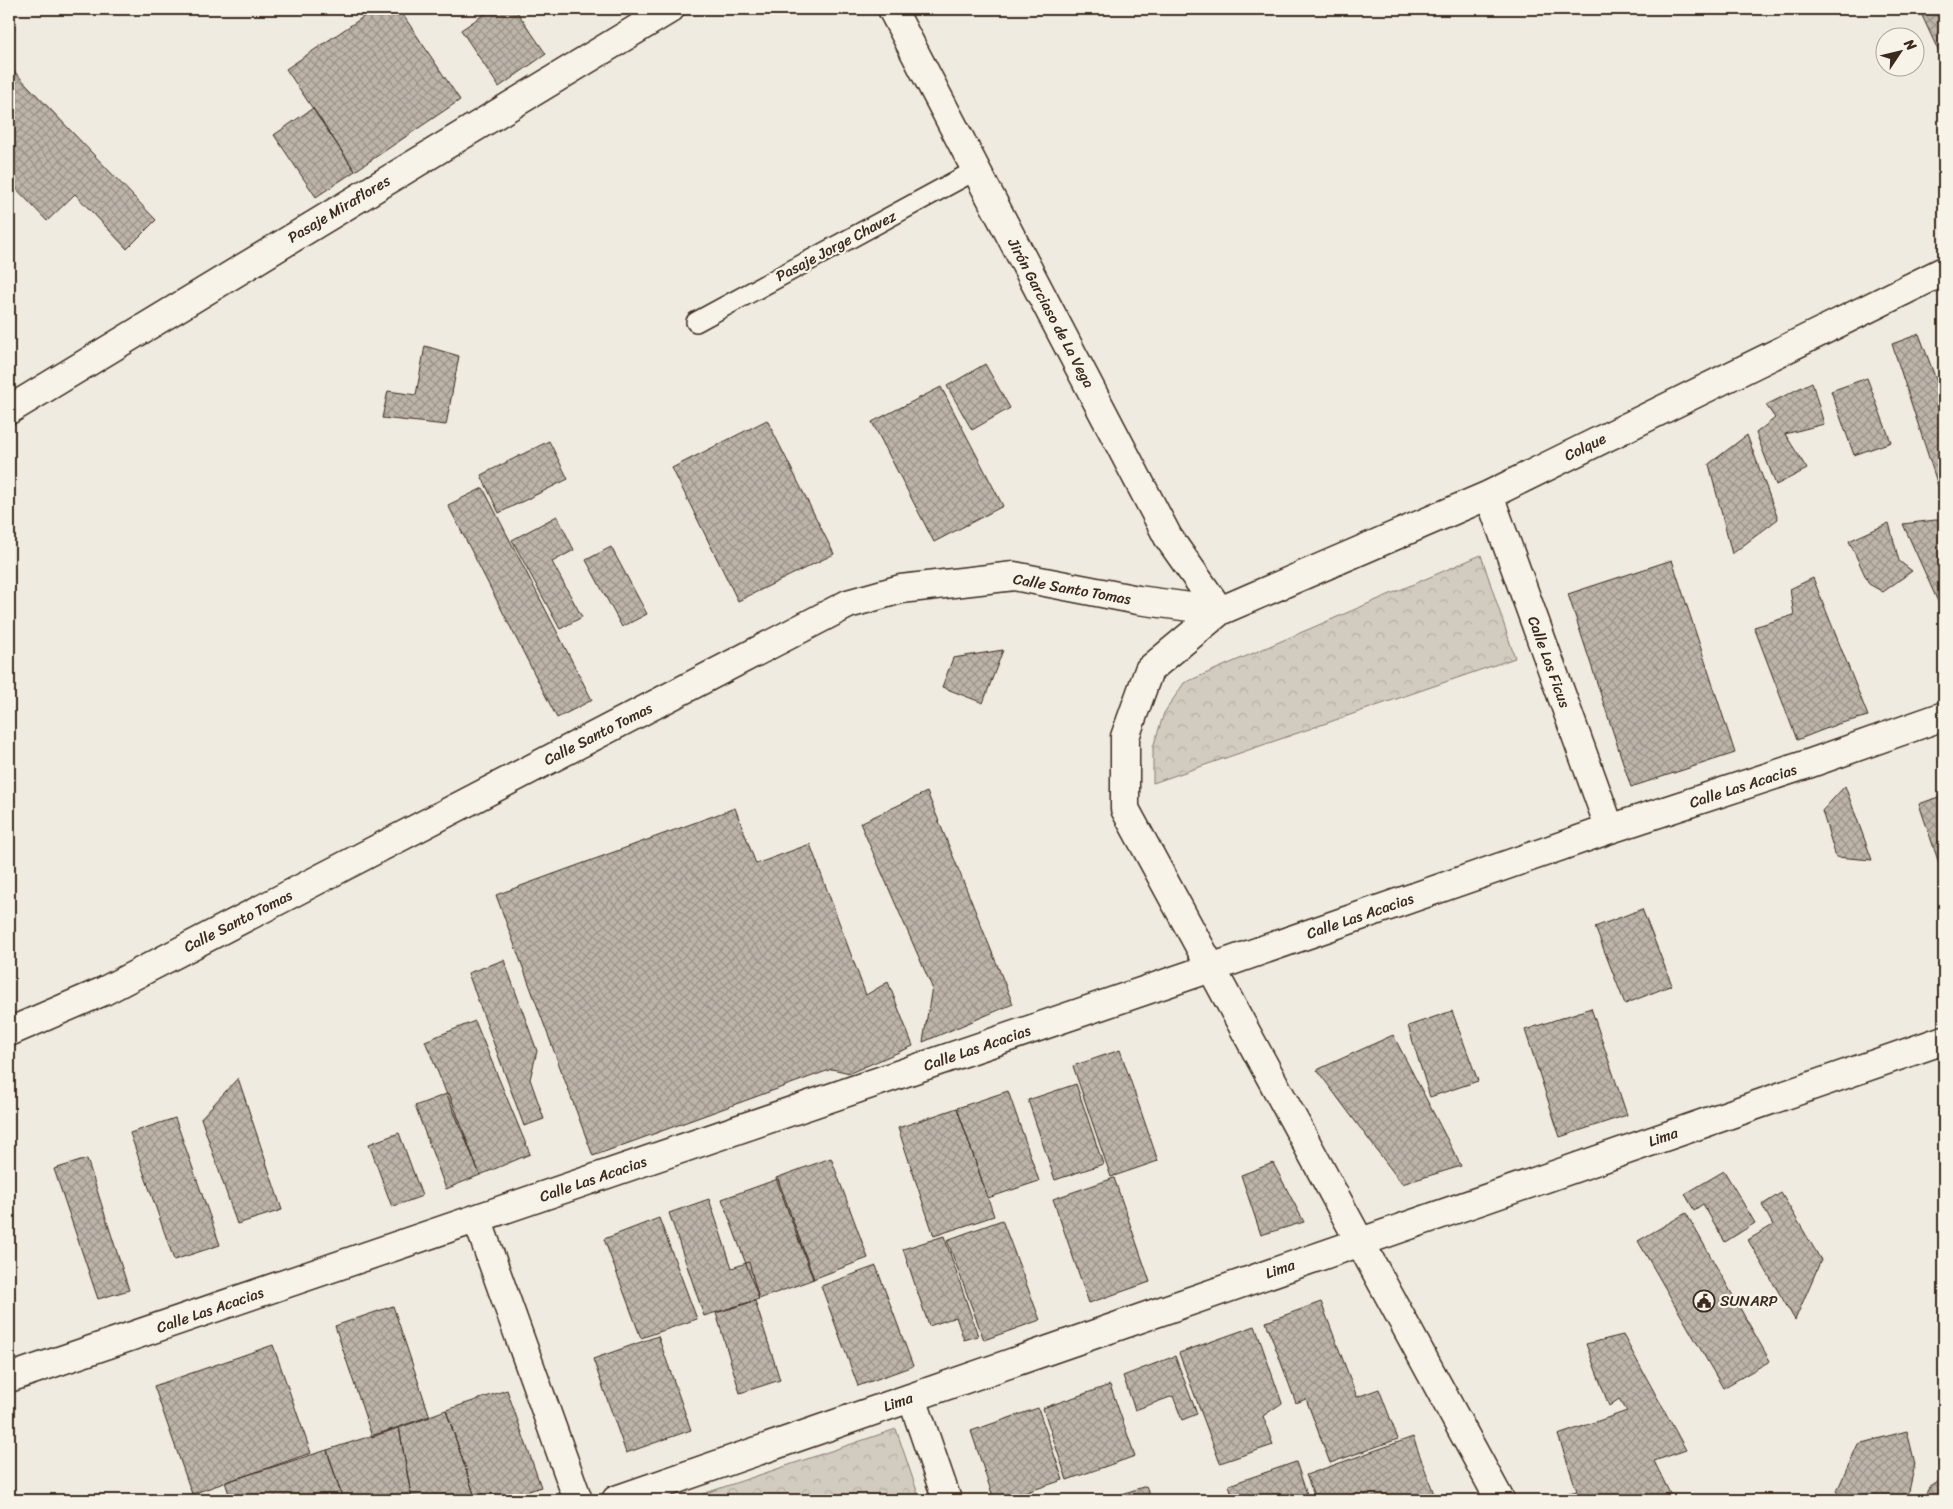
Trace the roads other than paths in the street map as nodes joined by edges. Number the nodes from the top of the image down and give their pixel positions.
1 (670, 9) edge
2 (892, 9) edge
3 (976, 170) junction
4 (1944, 271) edge
5 (696, 322) dead end
6 (9, 410) edge
7 (1489, 495) junction
8 (1220, 611) junction
9 (1944, 716) edge
10 (1610, 829) junction
11 (1211, 968) junction
12 (9, 1032) edge
13 (1944, 1040) edge
14 (477, 1218) junction
15 (1359, 1242) junction
16 (9, 1378) edge
17 (912, 1398) junction
18 (578, 1500) edge
19 (616, 1500) edge
20 (947, 1500) edge
21 (1500, 1500) edge

1 - 6 street, Pasaje Miraflores
2 - 3 street, Jirón Garciaso de La Vega
3 - 5 lane, Pasaje Jorge Chavez
3 - 8 street, Jirón Garciaso de La Vega
4 - 7 street, Colque
7 - 8 street, Colque
7 - 10 street, Calle Los Ficus
8 - 11 street
8 - 12 street, Calle Santo Tomas
9 - 10 street, Calle Las Acacias
10 - 11 street, Calle Las Acacias
11 - 14 street, Calle Las Acacias
11 - 15 street
13 - 15 street, Lima
14 - 16 street, Calle Las Acacias
14 - 18 street
15 - 17 street, Lima
15 - 21 street
17 - 19 street, Lima
17 - 20 street

